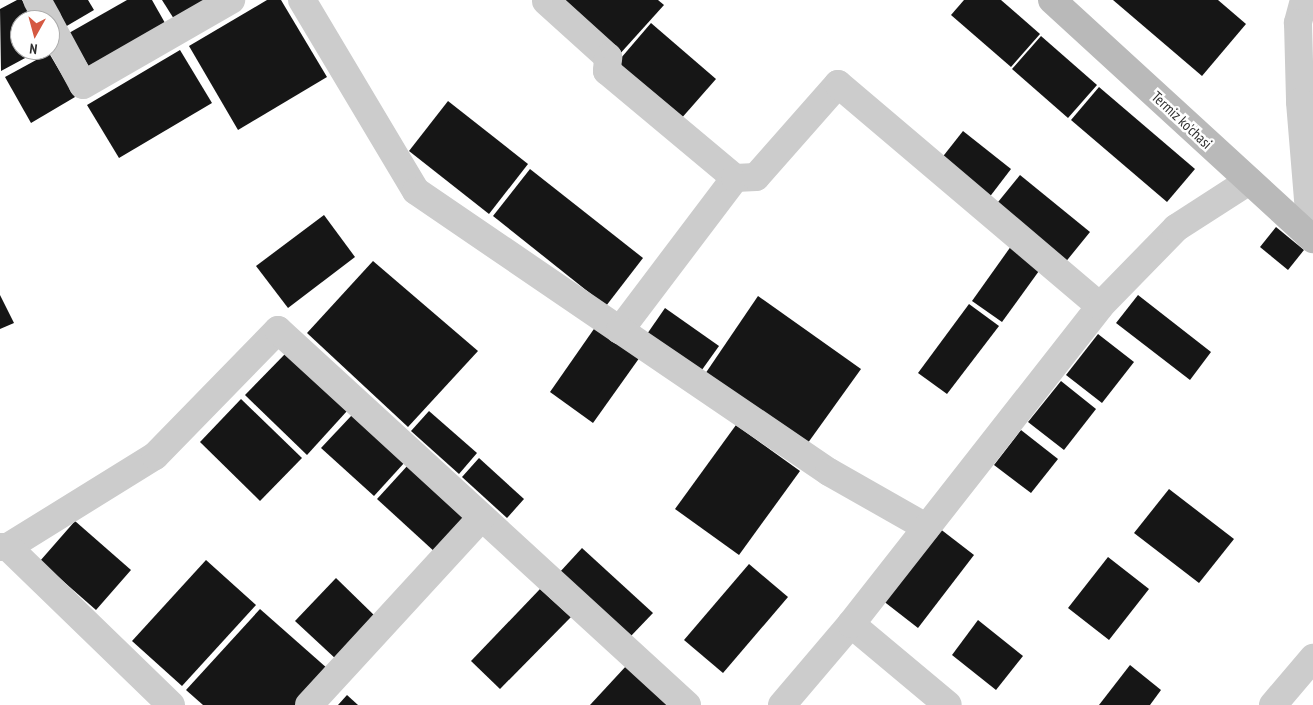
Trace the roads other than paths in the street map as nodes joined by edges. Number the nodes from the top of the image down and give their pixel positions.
1 (232, 0) edge
2 (302, 0) edge
3 (546, 0) edge
4 (1052, 0) edge
5 (1304, 0) edge
6 (60, 42) edge
7 (735, 178) junction
8 (1249, 181) junction
9 (1312, 238) edge
10 (1100, 306) junction
11 (620, 330) junction
12 (482, 516) junction
13 (926, 527) junction
14 (4, 547) edge
15 (850, 624) junction
16 (1313, 658) edge
17 (171, 705) edge
18 (309, 705) edge
19 (687, 705) edge
20 (782, 705) edge
21 (948, 705) edge
22 (1273, 705) edge

1 - 6 street
2 - 11 street
3 - 7 street
4 - 8 main road, Termiz ko'chasi
5 - 9 street
7 - 10 street
7 - 11 street
8 - 9 main road, Termiz ko'chasi
8 - 10 street
10 - 13 street
11 - 13 street
12 - 14 street
12 - 18 street
12 - 19 street
13 - 15 street
14 - 17 street
15 - 20 street
15 - 21 street
16 - 22 street

